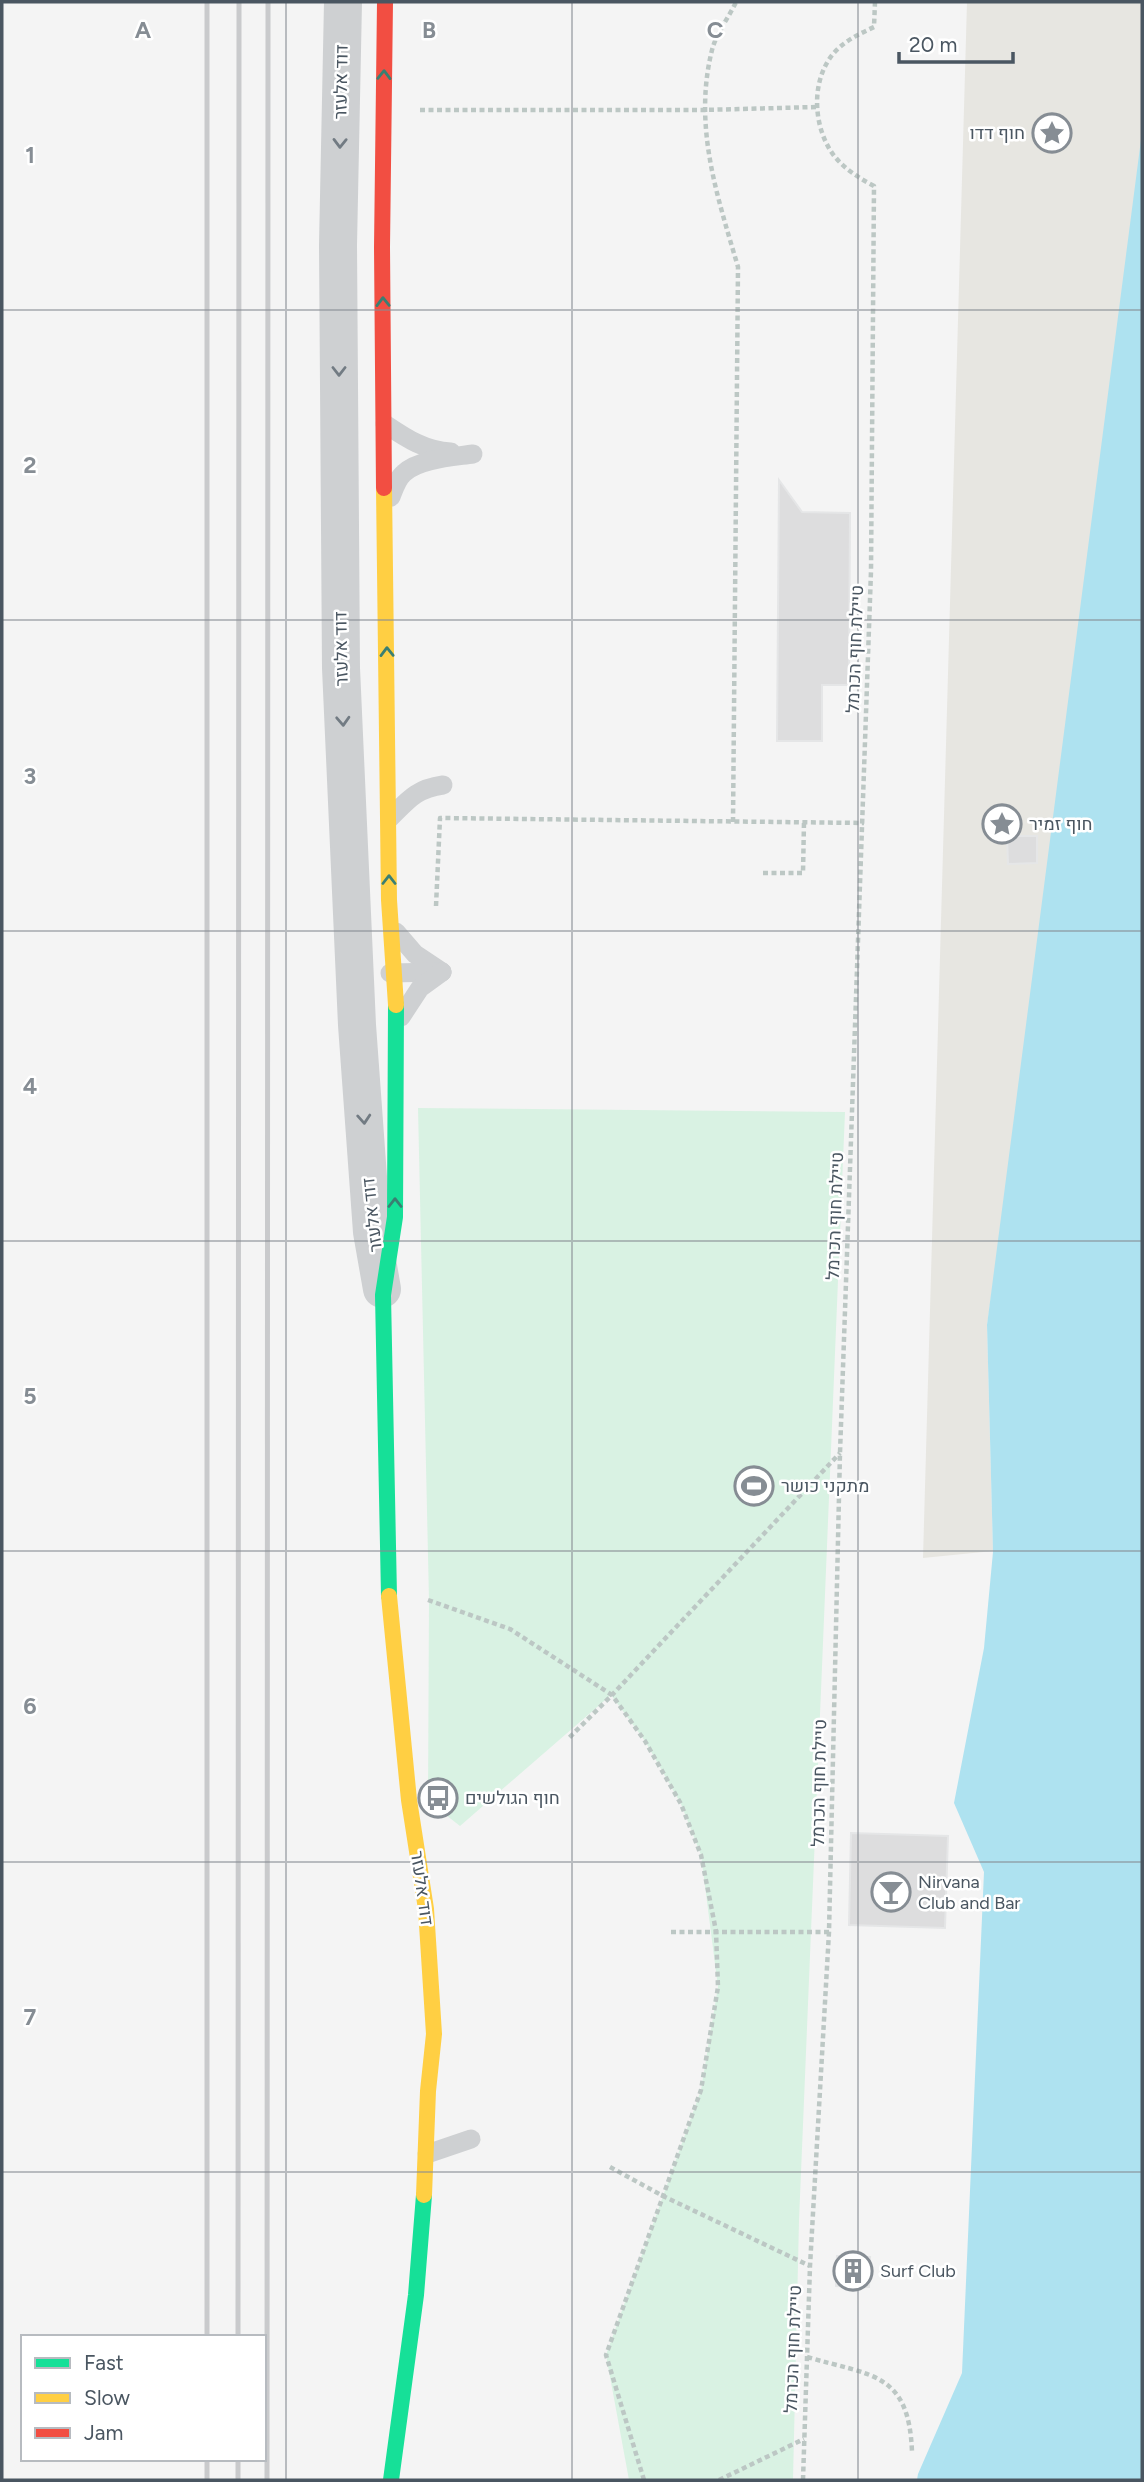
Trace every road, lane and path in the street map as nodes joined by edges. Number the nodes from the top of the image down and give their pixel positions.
1 (343, 2) edge
2 (385, 2) edge
3 (736, 2) edge
4 (875, 2) edge
5 (816, 107) junction
6 (384, 110) junction
7 (704, 110) junction
8 (385, 424) junction
9 (383, 514) junction
10 (443, 785) dead end
11 (389, 818) junction
12 (733, 821) junction
13 (804, 822) junction
14 (864, 823) junction
15 (763, 873) dead end
16 (436, 906) dead end
17 (352, 917) junction
18 (390, 925) junction
19 (395, 972) junction
20 (442, 972) junction
21 (396, 1023) junction
22 (360, 1069) junction
23 (383, 1295) junction
24 (840, 1453) junction
25 (389, 1599) junction
26 (612, 1695) junction
27 (568, 1739) dead end
28 (716, 1931) junction
29 (671, 1932) dead end
30 (829, 1933) junction
31 (471, 2139) dead end
32 (427, 2154) junction
33 (610, 2167) dead end
34 (663, 2196) junction
35 (810, 2266) junction
36 (807, 2357) junction
37 (804, 2439) junction
38 (912, 2452) dead end
39 (391, 2480) edge
40 (644, 2480) edge
41 (719, 2480) edge
42 (803, 2480) edge

1 -> 17 street, דוד אלעזר
6 -> 2 street, דוד אלעזר
3 - 7 path
4 - 5 path, טיילת חוף הכרמל
5 - 7 path
5 - 14 path, טיילת חוף הכרמל
6 - 7 path
8 -> 6 street, דוד אלעזר
7 - 12 path
8 - 9 street, דוד אלעזר
8 - 9 lane
11 -> 9 street, דוד אלעזר
10 - 11 lane
18 -> 11 street, דוד אלעזר
12 - 13 path
12 - 16 path
13 - 14 path
13 - 15 path
14 - 24 path, טיילת חוף הכרמל
17 - 19 lane
17 - 22 street, דוד אלעזר
18 - 19 street, דוד אלעזר
18 - 20 lane
19 - 20 lane
19 - 21 street, דוד אלעזר
19 - 22 lane
20 - 21 lane
23 -> 21 street, דוד אלעזר
22 -> 23 street, דוד אלעזר
23 - 25 street, דוד אלעזר
24 - 26 path
24 - 30 path, טיילת חוף הכרמל
25 - 26 path
25 - 32 street, דוד אלעזר
26 - 27 path
26 - 28 path
28 - 29 path
28 - 30 path
28 - 34 path
30 - 35 path, טיילת חוף הכרמל
31 - 32 lane
32 - 39 street, דוד אלעזר
33 - 34 path
34 - 35 path
34 - 40 path
35 - 36 path, טיילת חוף הכרמל
36 - 37 path, טיילת חוף הכרמל
36 - 38 path
37 - 41 path
37 - 42 path, טיילת חוף הכרמל

